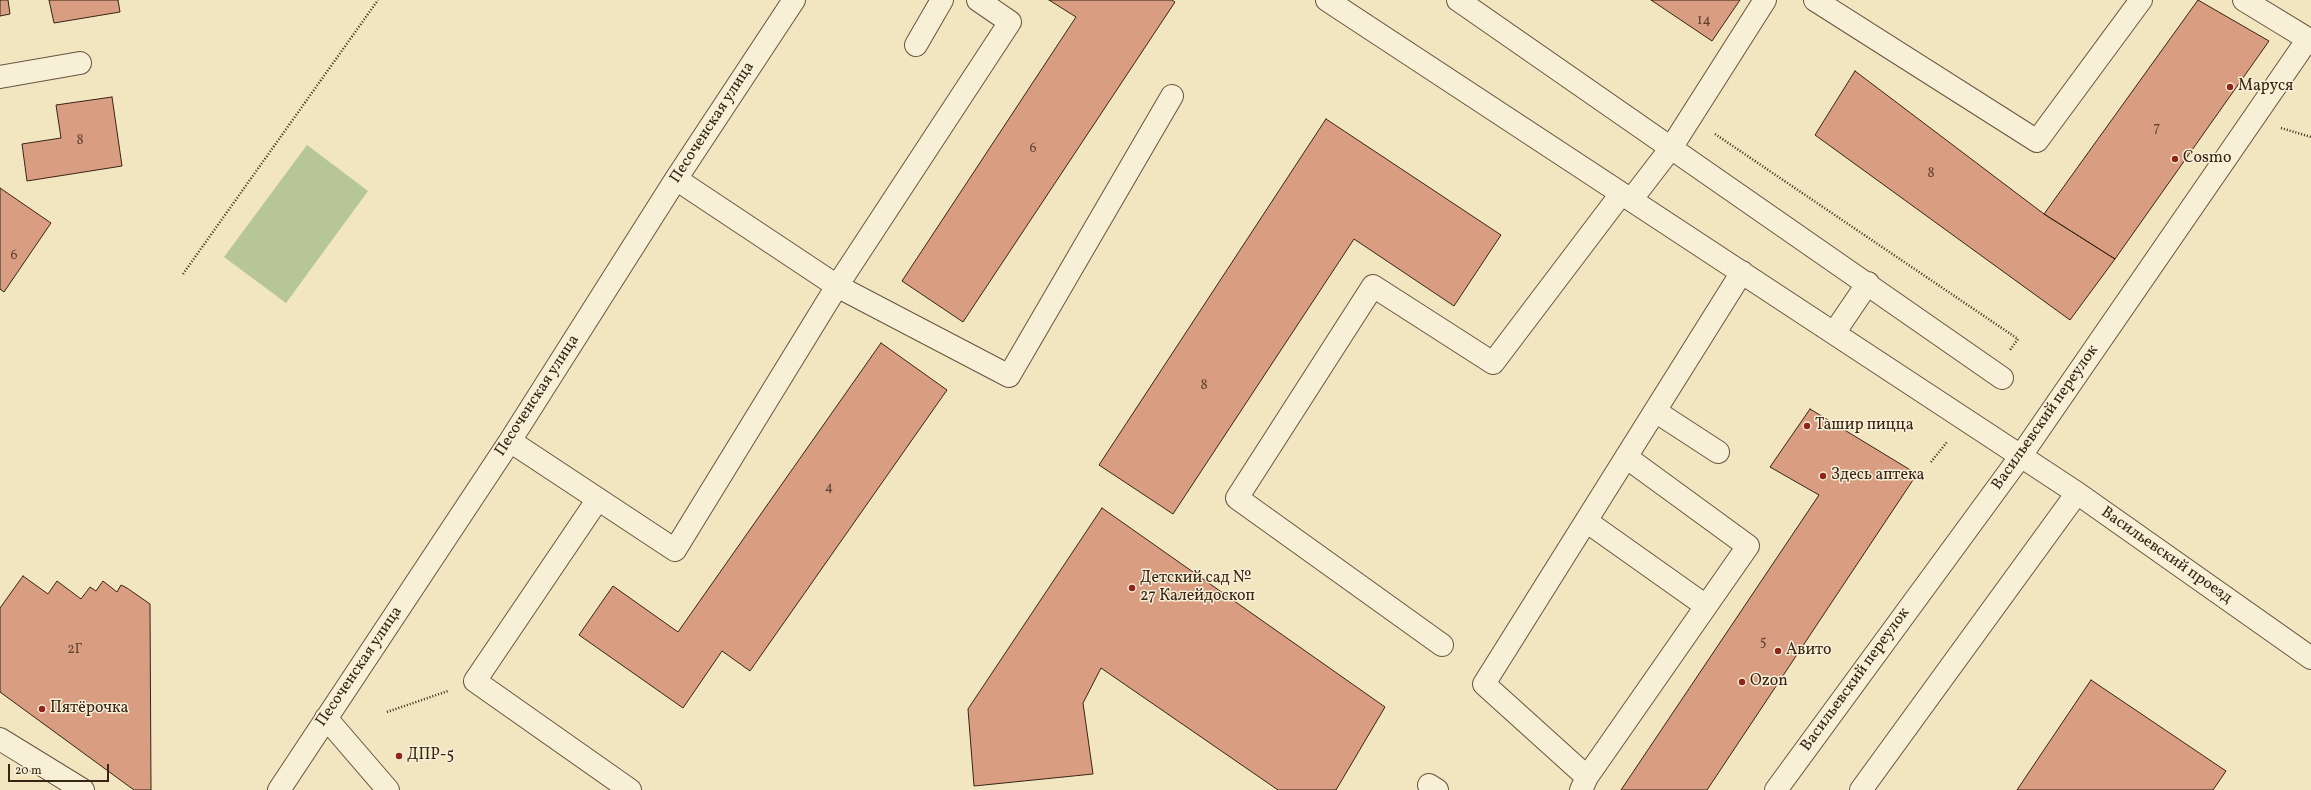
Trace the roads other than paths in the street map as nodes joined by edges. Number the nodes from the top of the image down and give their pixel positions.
1 (794, 0) edge
2 (942, 0) edge
3 (978, 0) edge
4 (1458, 0) edge
5 (1765, 0) edge
6 (1815, 0) edge
7 (2141, 0) edge
8 (2244, 0) edge
9 (1339, 3) edge
10 (916, 45) dead end
11 (80, 63) dead end
12 (0, 77) edge
13 (1172, 96) dead end
14 (1671, 148) junction
15 (676, 179) junction
16 (1626, 198) junction
17 (1742, 272) junction
18 (1868, 283) junction
19 (837, 286) junction
20 (1834, 333) junction
21 (1998, 376) road end
22 (1655, 411) junction
23 (510, 440) junction
24 (1718, 452) dead end
25 (1626, 457) junction
26 (2020, 457) junction
27 (2077, 493) junction
28 (598, 499) junction
29 (1586, 521) junction
30 (1706, 606) junction
31 (1442, 645) dead end
32 (2311, 658) edge
33 (326, 718) junction
34 (0, 739) edge
35 (1584, 784) edge
36 (83, 790) edge
37 (279, 790) edge
38 (388, 790) edge
39 (630, 790) edge
40 (1776, 790) edge
41 (1861, 790) edge

1 - 15 street, Песоченская улица
2 - 10 street
3 - 19 street
4 - 14 street
5 - 14 street
6 - 7 street
8 - 26 street, Васильевский переулок
9 - 16 street, Васильевский проезд
11 - 12 street
13 - 19 street
14 - 16 street
14 - 18 street
15 - 19 street
15 - 23 street, Песоченская улица
16 - 17 street, Васильевский проезд
16 - 31 street
17 - 20 street, Васильевский проезд
17 - 22 street
18 - 20 street
18 - 21 street
19 - 28 street
20 - 26 street, Васильевский проезд
22 - 24 street
22 - 25 street
23 - 28 street
23 - 33 street, Песоченская улица
25 - 29 street
25 - 30 street
26 - 27 street, Васильевский проезд
26 - 40 street, Васильевский переулок
27 - 32 street, Васильевский проезд
27 - 41 street
28 - 39 street
29 - 30 street
29 - 35 street
30 - 35 street
33 - 37 street, Песоченская улица
33 - 38 street
34 - 36 street

